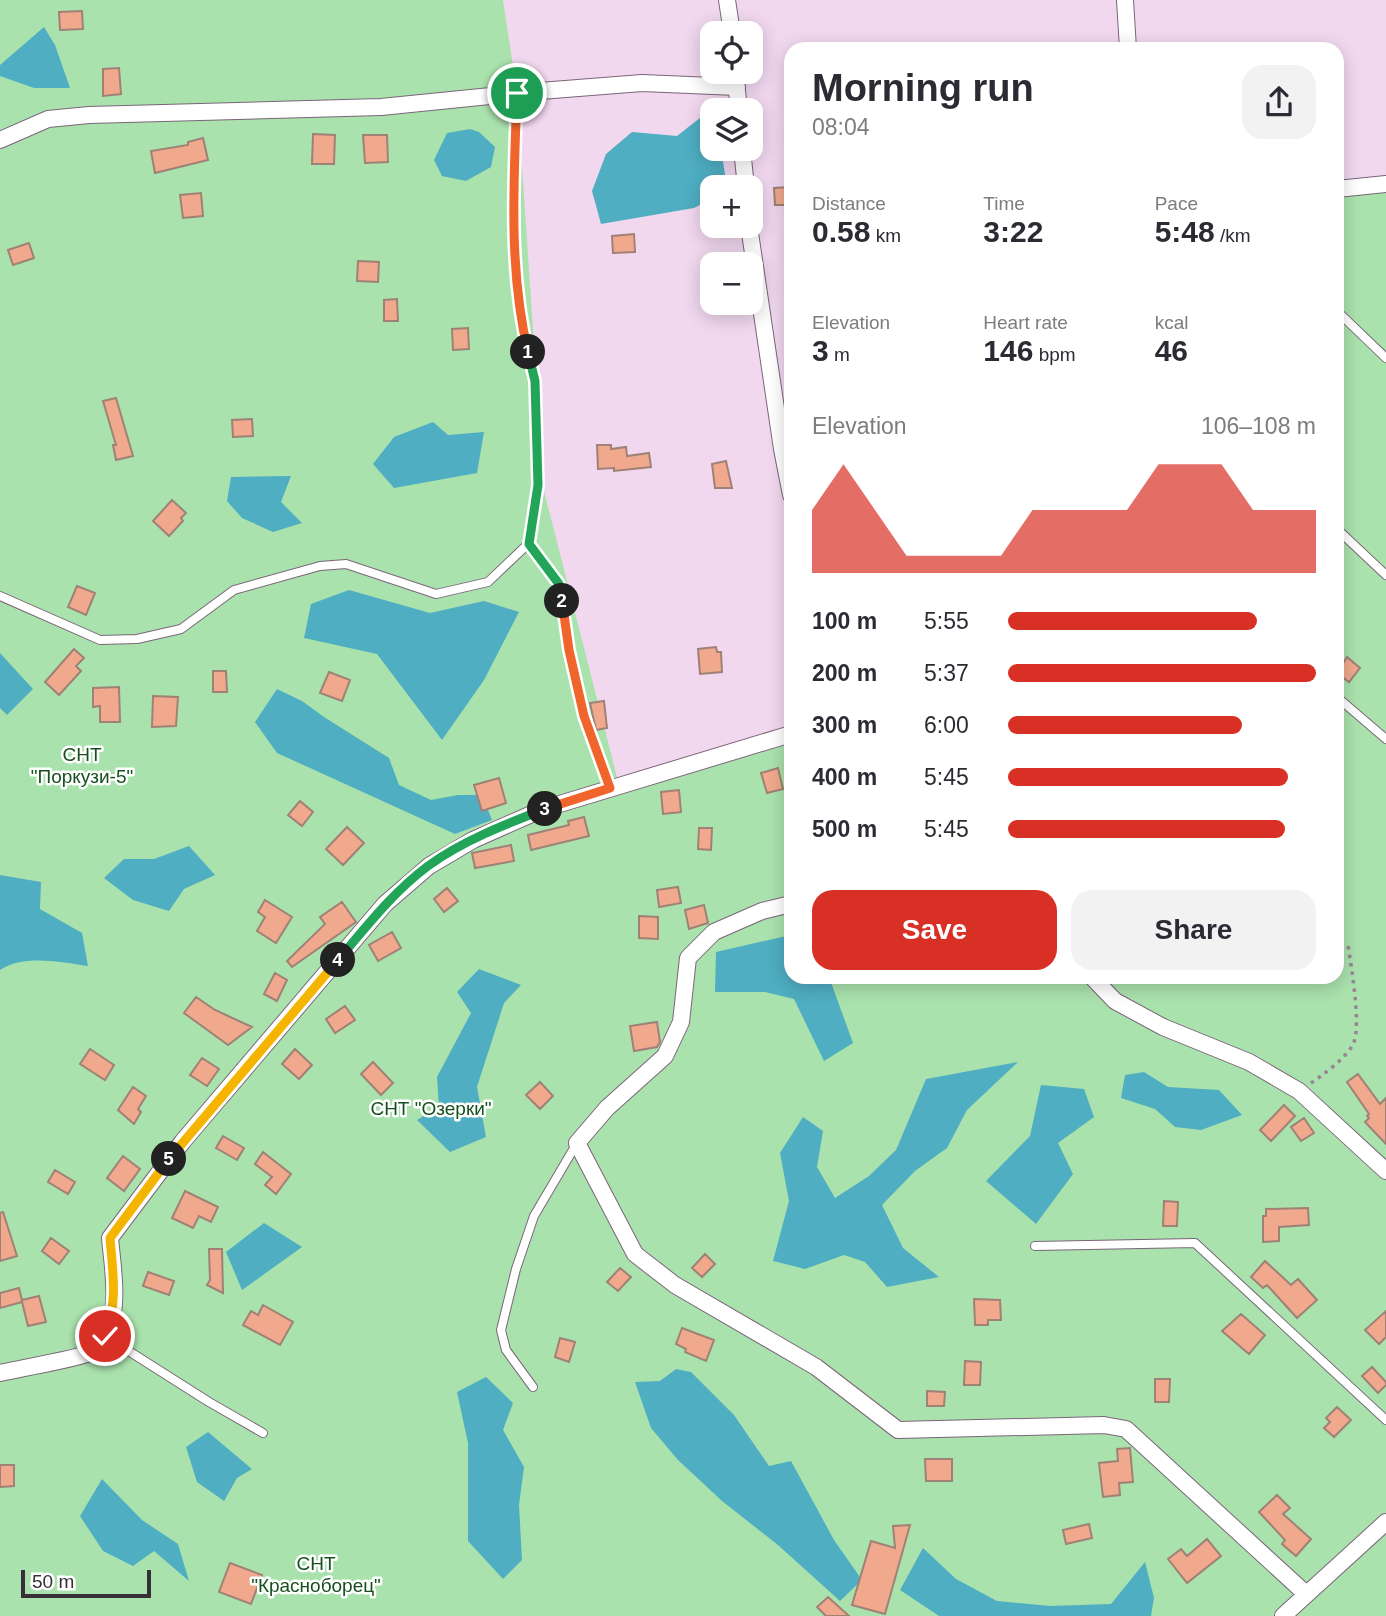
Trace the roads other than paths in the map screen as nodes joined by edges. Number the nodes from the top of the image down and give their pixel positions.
1 (727, 0) edge
2 (1125, 0) edge
3 (730, 21) edge
4 (1128, 42) edge
5 (700, 81) edge
6 (517, 93) junction
7 (0, 140) edge
8 (1386, 184) edge
9 (1344, 188) edge
10 (751, 238) edge
11 (1344, 318) edge
12 (1386, 358) edge
13 (784, 456) edge
14 (1344, 536) edge
15 (529, 544) junction
16 (1386, 575) edge
17 (0, 596) edge
18 (1344, 703) edge
19 (784, 736) edge
20 (1386, 739) edge
21 (610, 788) junction
22 (784, 906) edge
23 (1098, 984) edge
24 (578, 1143) junction
25 (1386, 1171) edge
26 (1035, 1246) dead end
27 (105, 1336) junction
28 (0, 1373) edge
29 (533, 1387) dead end
30 (1386, 1420) edge
31 (263, 1433) dead end
32 (1386, 1522) edge
33 (1306, 1594) junction
34 (1283, 1616) edge

1 - 3 street
2 - 4 street
5 - 6 street
6 - 7 street
6 - 15 lane
8 - 9 street
10 - 13 street
11 - 12 lane
14 - 16 lane
15 - 17 lane
15 - 21 lane
18 - 20 lane
19 - 21 street
21 - 27 street
22 - 24 street
23 - 25 street
24 - 29 lane
24 - 33 street
26 - 30 lane
27 - 28 street
27 - 31 lane
32 - 33 street
33 - 34 street

